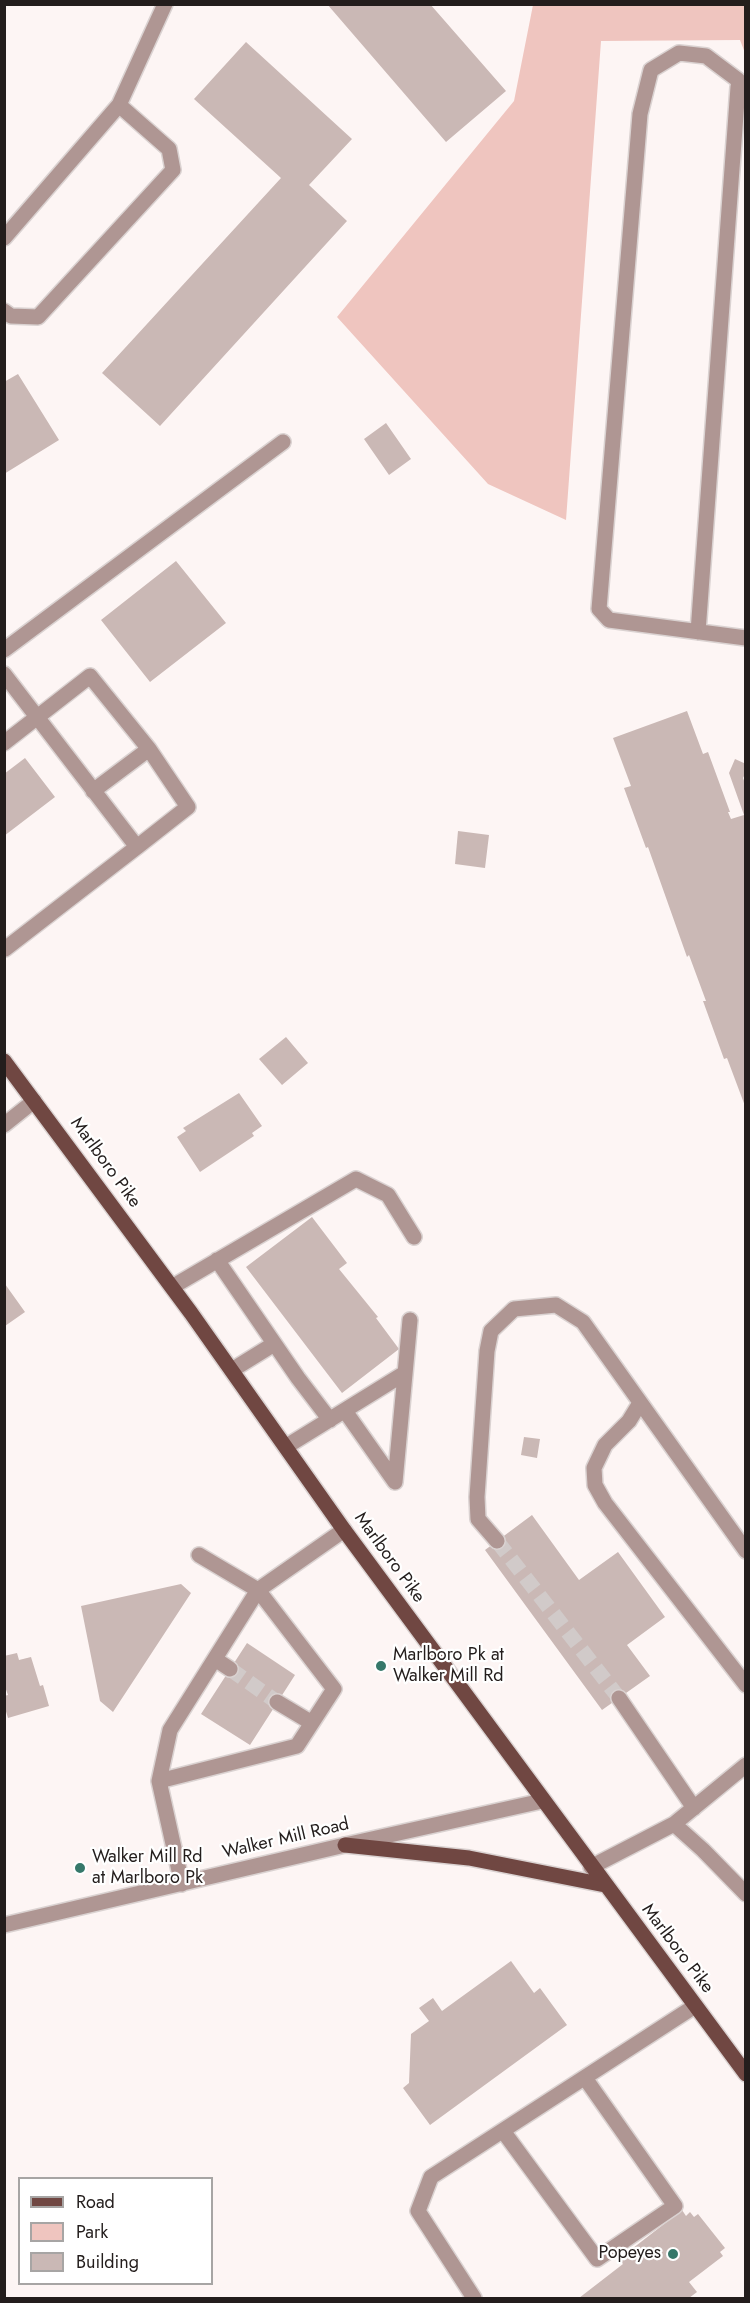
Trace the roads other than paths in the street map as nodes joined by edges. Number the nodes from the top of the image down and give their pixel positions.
1 (165, 4) edge
2 (738, 80) junction
3 (746, 100) edge
4 (119, 105) junction
5 (4, 238) edge
6 (4, 311) edge
7 (283, 442) dead end
8 (698, 632) junction
9 (746, 638) edge
10 (4, 650) edge
11 (4, 674) edge
12 (38, 718) junction
13 (4, 743) edge
14 (149, 748) junction
15 (93, 791) junction
16 (137, 847) junction
17 (5, 949) edge
18 (4, 1061) edge
19 (34, 1101) junction
20 (4, 1125) edge
21 (414, 1237) dead end
22 (217, 1260) junction
23 (171, 1287) junction
24 (410, 1320) dead end
25 (274, 1344) junction
26 (232, 1370) junction
27 (405, 1373) junction
28 (640, 1403) junction
29 (345, 1411) junction
30 (330, 1420) junction
31 (287, 1446) junction
32 (344, 1530) junction
33 (497, 1541) tunnel mouth
34 (746, 1551) edge
35 (199, 1555) dead end
36 (258, 1590) junction
37 (214, 1659) junction
38 (230, 1669) tunnel mouth
39 (746, 1685) edge
40 (618, 1698) tunnel mouth
41 (277, 1702) tunnel mouth
42 (312, 1723) junction
43 (746, 1765) edge
44 (159, 1781) junction
45 (542, 1801) junction
46 (694, 1808) junction
47 (674, 1824) junction
48 (345, 1845) junction
49 (591, 1867) junction
50 (182, 1884) junction
51 (605, 1886) junction
52 (746, 1894) edge
53 (4, 1925) edge
54 (695, 2006) junction
55 (741, 2058) edge
56 (746, 2074) edge
57 (585, 2078) junction
58 (503, 2131) junction
59 (474, 2298) edge

1 - 4 street
2 - 3 street
2 - 8 street
2 - 8 street
4 - 5 street
4 - 6 street
7 - 10 street
8 - 9 street
11 - 12 street
12 - 13 street
12 - 14 street
12 - 15 street
14 - 15 street
14 - 16 street
15 - 16 street
16 - 17 street
18 - 19 main road, Marlboro Pike
19 - 20 street
19 - 23 main road, Marlboro Pike
21 - 22 street
22 - 23 street
22 - 25 street
23 - 26 main road, Marlboro Pike
24 - 27 street
25 - 26 street
25 - 30 street
26 - 31 main road, Marlboro Pike
27 - 29 street
27 - 29 street
28 - 33 street
28 - 34 street
28 - 39 street
29 - 30 street
30 - 31 street
31 - 32 main road, Marlboro Pike
32 - 36 street
32 - 45 main road, Marlboro Pike
35 - 36 street
36 - 37 street
36 - 42 street
37 - 38 street
37 - 44 street
40 - 46 street
41 - 42 street
42 - 44 street
43 - 46 street
44 - 50 street
45 - 48 street, Walker Mill Road
45 - 49 main road, Marlboro Pike
46 - 47 street
47 - 49 street
47 - 52 street
48 - 50 street, Walker Mill Road
48 - 51 main road
49 - 51 main road, Marlboro Pike
50 - 53 street, Walker Mill Road
51 - 54 main road, Marlboro Pike
54 - 55 main road, Marlboro Pike
54 - 57 street
55 - 56 main road, Marlboro Pike
57 - 58 street
57 - 58 street
58 - 59 street

